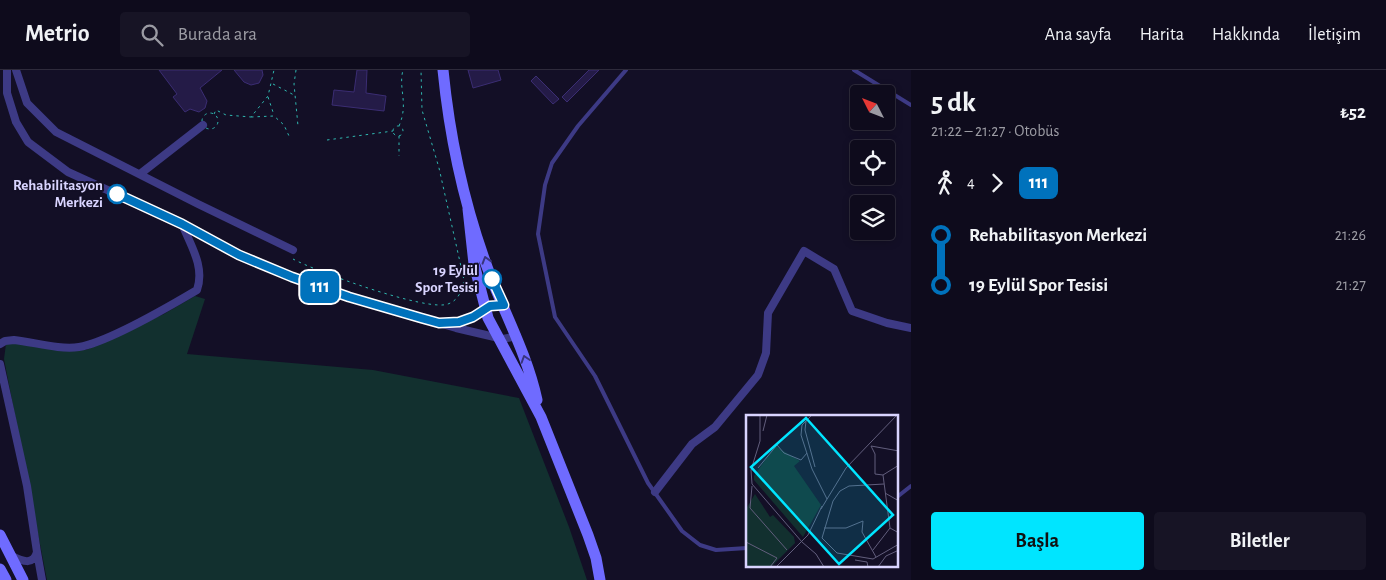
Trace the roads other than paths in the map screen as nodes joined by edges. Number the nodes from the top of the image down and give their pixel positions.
1 (7, 70) edge
2 (16, 70) edge
3 (442, 70) edge
4 (626, 70) edge
5 (854, 70) edge
6 (911, 106) edge
7 (203, 125) road end
8 (140, 174) junction
9 (468, 209) junction
10 (182, 224) junction
11 (294, 250) dead end
12 (504, 305) junction
13 (485, 309) junction
14 (439, 323) junction
15 (911, 328) edge
16 (517, 336) junction
17 (498, 338) junction
18 (0, 344) edge
19 (0, 364) edge
20 (540, 417) junction
21 (911, 486) edge
22 (655, 492) junction
23 (898, 496) edge
24 (0, 535) edge
25 (746, 548) edge
26 (37, 552) junction
27 (11, 556) junction
28 (596, 558) junction
29 (0, 569) edge
30 (6, 580) edge
31 (23, 580) edge
32 (42, 580) edge
33 (600, 580) edge
34 (608, 580) edge

1 - 10 street
2 - 8 street
3 - 9 main road
4 - 22 lane
5 - 6 lane
7 - 8 street
8 - 11 street
12 -> 9 main road
9 - 13 main road
10 - 14 street
10 - 18 street
12 - 13 street
12 - 16 main road
13 - 14 street
13 - 17 main road
14 - 17 street
15 - 22 street
16 - 17 street
20 -> 16 main road
17 - 20 main road
19 - 26 street
20 - 28 main road
21 - 23 lane
22 - 25 lane
24 - 27 main road
26 - 27 street
26 - 32 street
27 - 31 main road
28 - 33 main road
28 - 34 main road
29 - 30 main road

